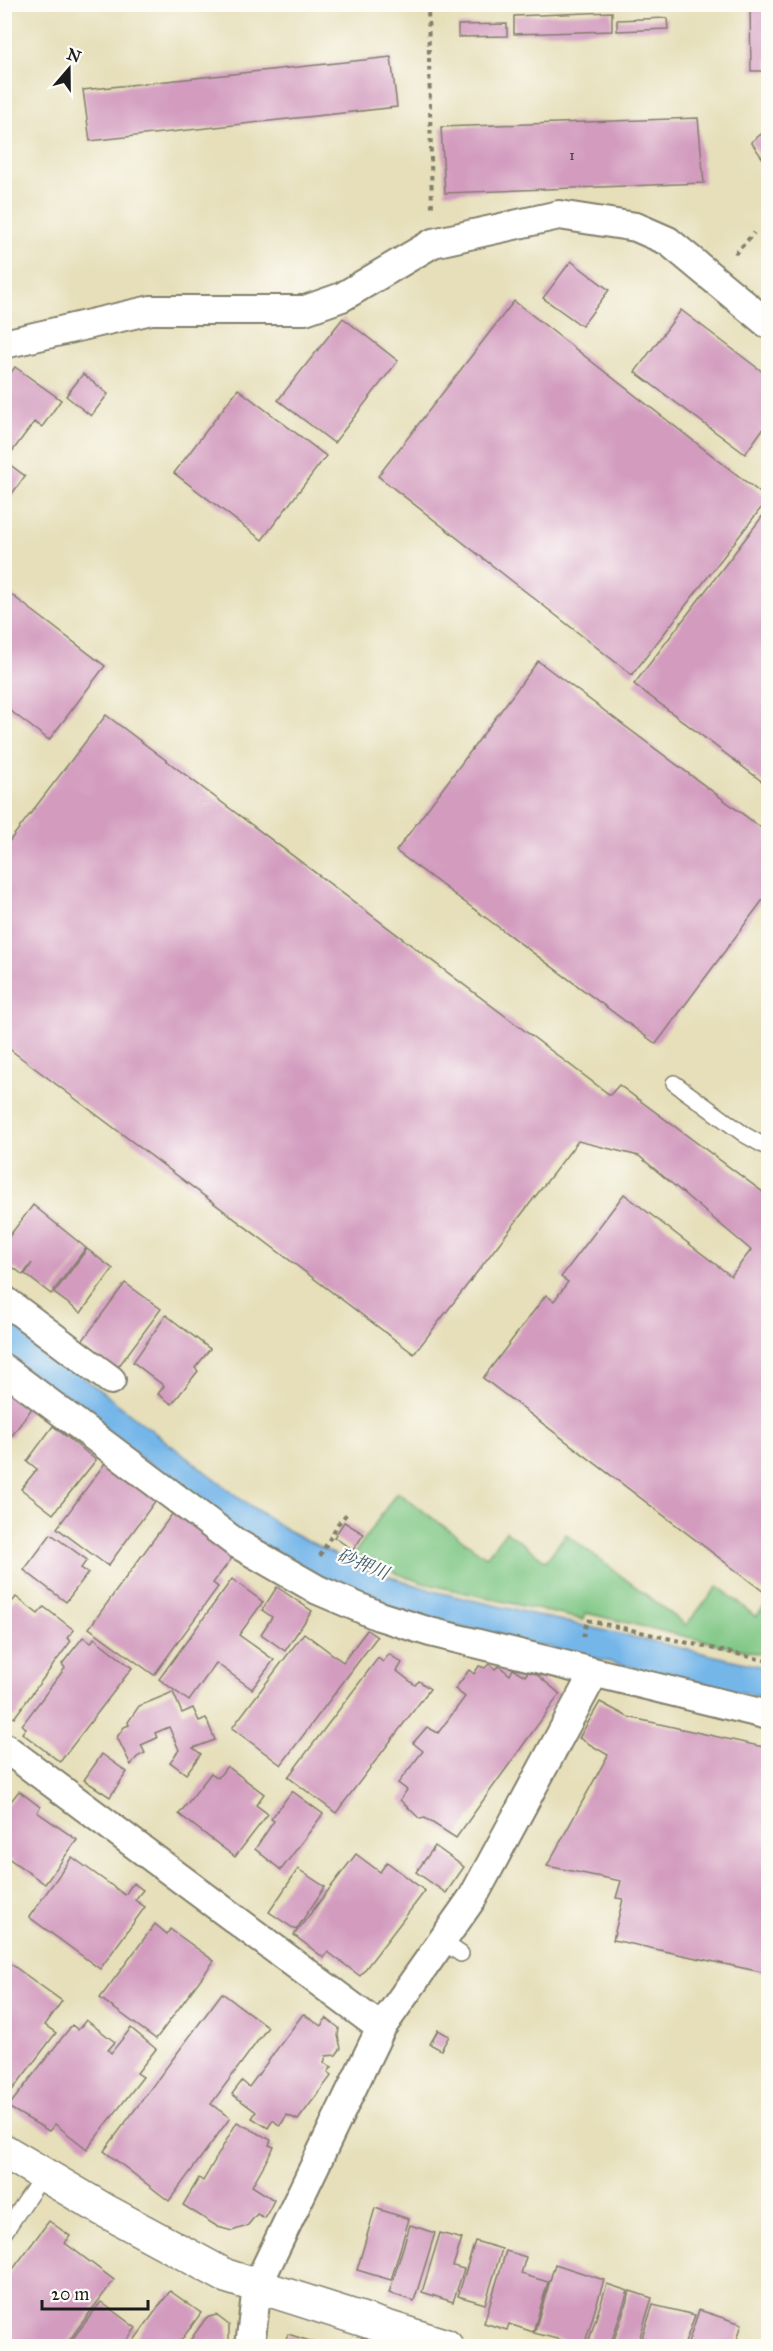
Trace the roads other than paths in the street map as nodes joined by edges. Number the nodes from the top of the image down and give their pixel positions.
1 (768, 324) edge
2 (4, 344) edge
3 (674, 1083) dead end
4 (768, 1148) edge
5 (4, 1300) edge
6 (4, 1369) edge
7 (111, 1380) dead end
8 (594, 1673) junction
9 (768, 1715) edge
10 (4, 1747) edge
11 (381, 2028) junction
12 (4, 2151) edge
13 (44, 2174) junction
14 (4, 2233) edge
15 (257, 2286) junction
16 (250, 2346) edge
17 (446, 2346) edge

1 - 2 street
3 - 4 lane
5 - 7 street
6 - 8 street
8 - 9 street
8 - 11 street
10 - 11 street
11 - 15 street
12 - 13 street
13 - 14 lane
13 - 15 street
15 - 16 street
15 - 17 street

